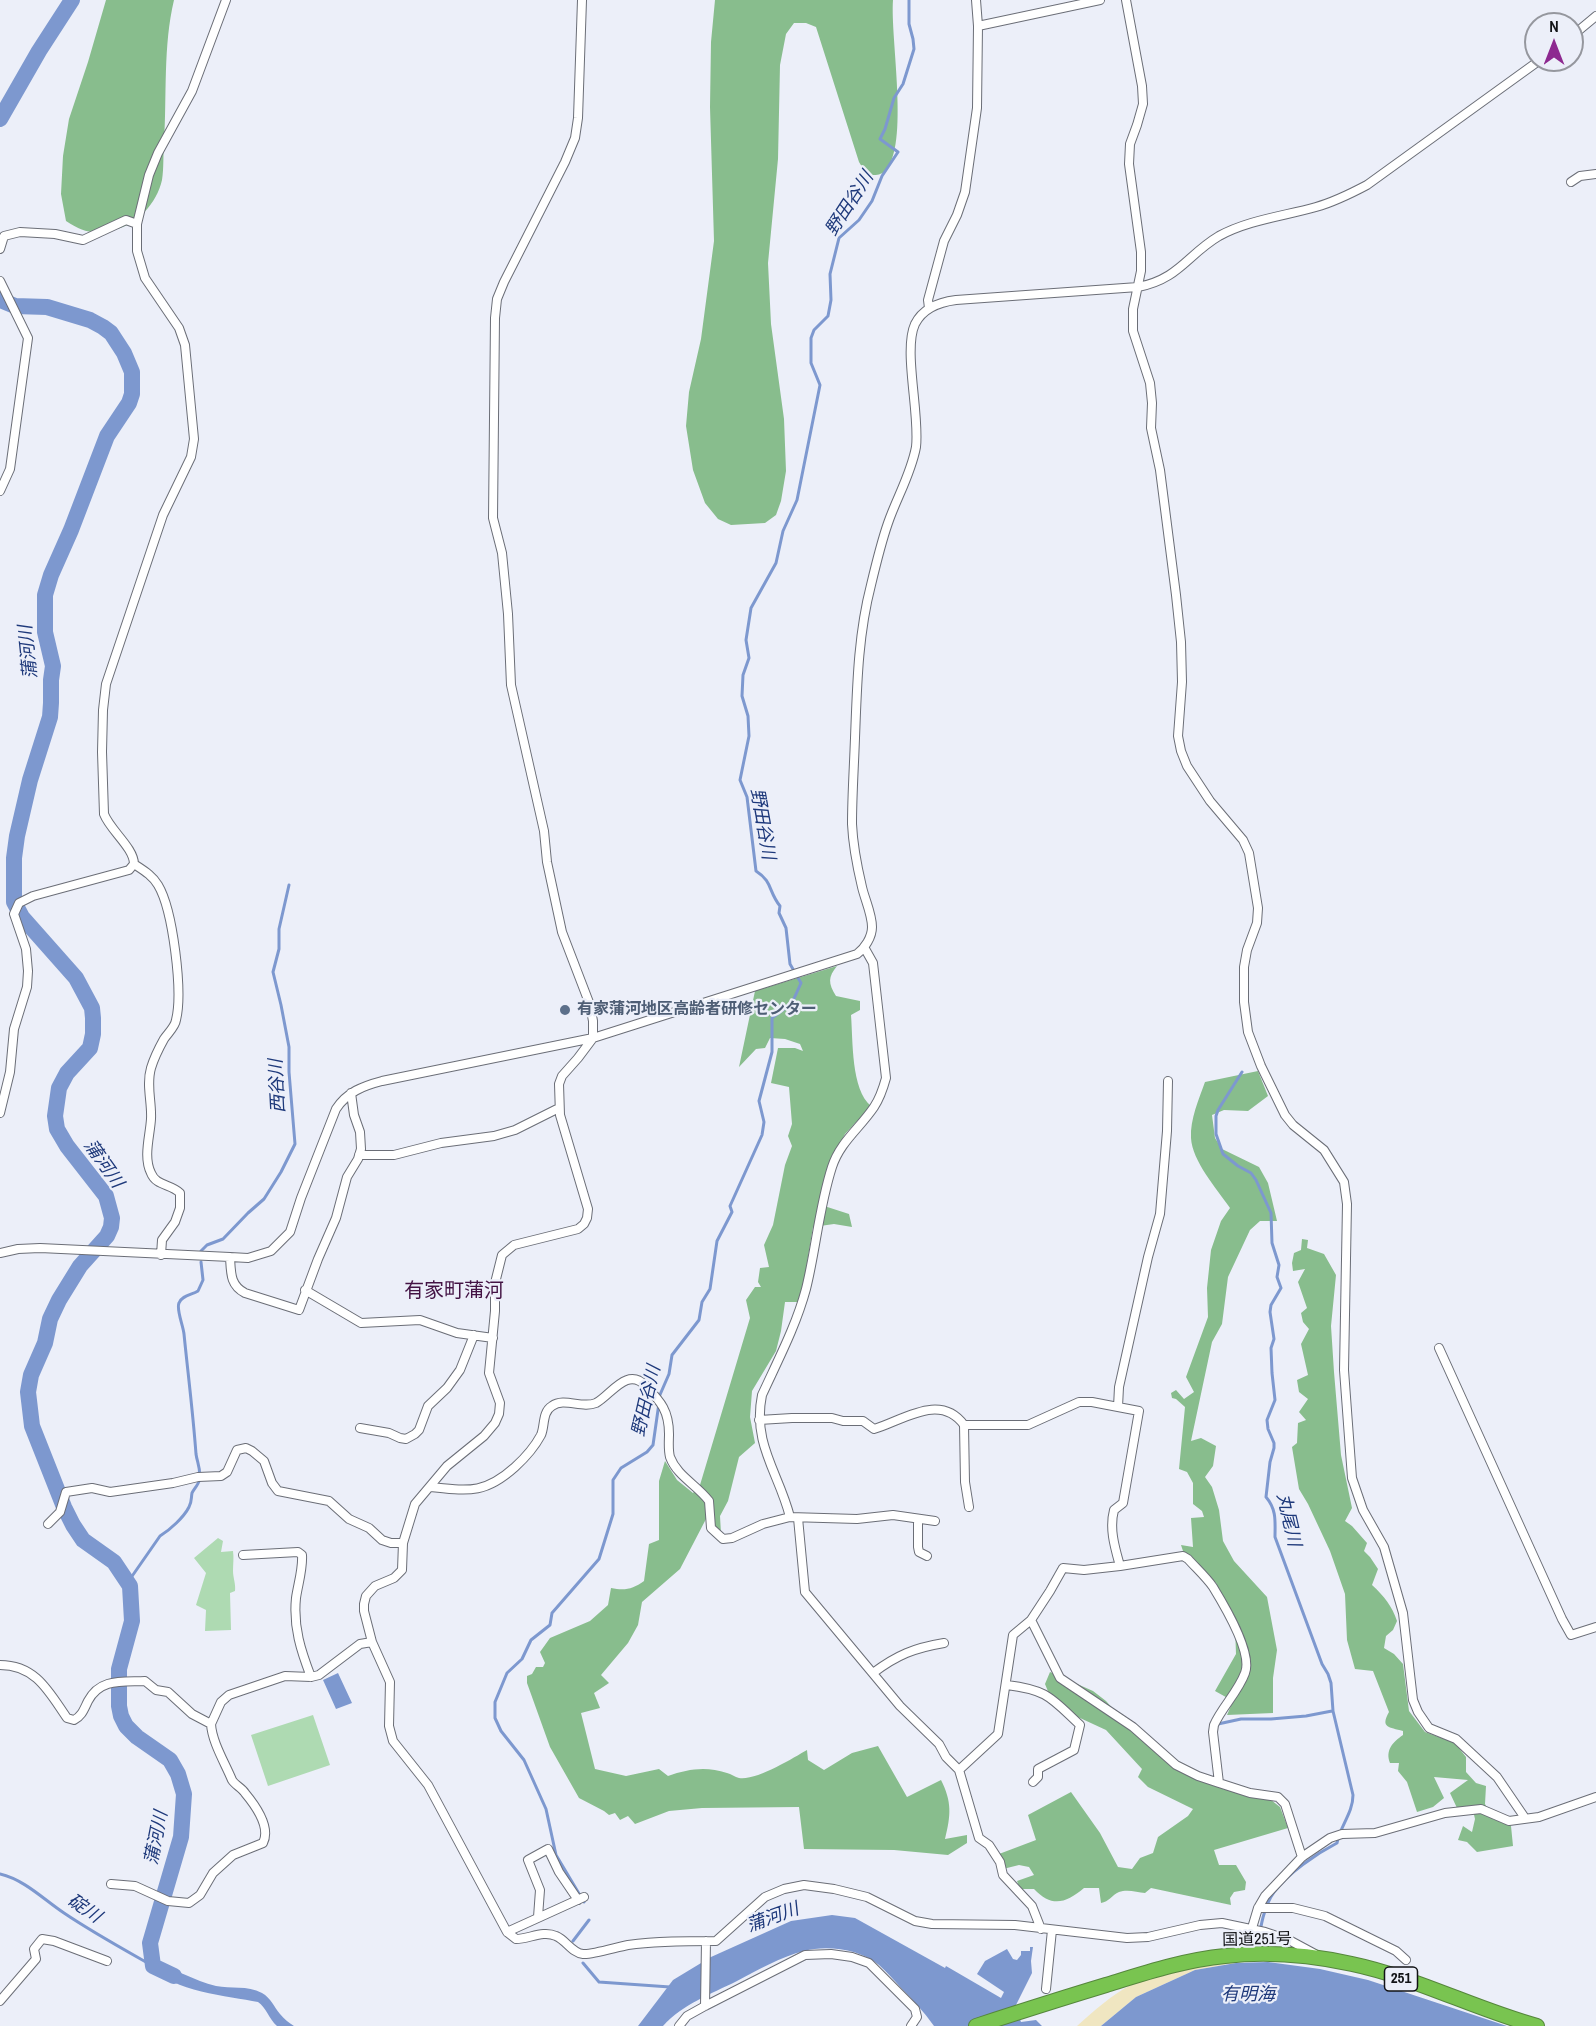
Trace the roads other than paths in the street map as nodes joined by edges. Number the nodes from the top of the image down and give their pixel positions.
1 (226, 0) edge
2 (582, 0) edge
3 (976, 0) edge
4 (1100, 0) edge
5 (1126, 0) edge
6 (1596, 15) edge
7 (978, 26) junction
8 (1584, 26) edge
9 (1524, 71) edge
10 (1596, 174) edge
11 (1571, 182) dead end
12 (137, 224) junction
13 (0, 249) edge
14 (0, 281) edge
15 (1138, 287) junction
16 (929, 308) junction
17 (0, 491) edge
18 (134, 864) junction
19 (864, 947) junction
20 (593, 1038) junction
21 (1168, 1081) dead end
22 (351, 1093) junction
23 (559, 1108) junction
24 (0, 1113) edge
25 (359, 1155) junction
26 (0, 1253) edge
27 (161, 1255) junction
28 (230, 1257) junction
29 (306, 1290) junction
30 (474, 1335) junction
31 (493, 1338) junction
32 (1439, 1348) dead end
33 (1118, 1407) junction
34 (759, 1420) junction
35 (964, 1425) junction
36 (360, 1428) dead end
37 (430, 1487) junction
38 (969, 1507) dead end
39 (794, 1518) junction
40 (918, 1519) junction
41 (934, 1521) dead end
42 (48, 1524) dead end
43 (403, 1543) junction
44 (243, 1555) dead end
45 (927, 1556) dead end
46 (1120, 1566) junction
47 (1031, 1620) junction
48 (1596, 1627) edge
49 (372, 1642) junction
50 (944, 1643) dead end
51 (0, 1665) edge
52 (873, 1673) junction
53 (311, 1677) junction
54 (1006, 1685) junction
55 (211, 1724) junction
56 (958, 1770) junction
57 (1033, 1782) dead end
58 (1219, 1783) junction
59 (1596, 1797) edge
60 (1525, 1818) junction
61 (1302, 1857) junction
62 (111, 1884) dead end
63 (1263, 1908) junction
64 (538, 1917) junction
65 (1041, 1929) junction
66 (1052, 1930) junction
67 (1258, 1930) junction
68 (507, 1932) junction
69 (706, 1941) junction
70 (1254, 1954) junction
71 (1325, 1959) junction
72 (1406, 1960) dead end
73 (107, 1961) dead end
74 (1046, 1989) dead end
75 (0, 2001) edge
76 (705, 2006) junction
77 (679, 2026) edge
78 (911, 2026) edge
79 (976, 2026) edge
80 (1537, 2026) edge

1 - 12 street
2 - 20 street
3 - 7 street
4 - 7 street
5 - 15 street
6 - 8 street
7 - 16 street
9 - 15 street
10 - 11 street
12 - 13 street
12 - 18 street
14 - 17 street
15 - 16 street
15 - 60 street
16 - 19 street
18 - 24 street
18 - 27 street
19 - 20 street
19 - 34 street
20 - 22 street
20 - 23 street
21 - 33 street
22 - 25 street
22 - 28 street
23 - 25 street
23 - 31 street
25 - 29 street
26 - 27 street
27 - 28 street
28 - 29 street
29 - 30 street
30 - 31 street
30 - 36 street
31 - 37 street
32 - 48 street
33 - 35 street
33 - 46 street
34 - 35 street
34 - 39 street
35 - 38 street
37 - 39 street
37 - 43 street
39 - 40 street
39 - 52 street
40 - 41 street
40 - 45 street
42 - 43 street
43 - 49 street
44 - 53 street
46 - 47 street
46 - 58 street
47 - 54 street
47 - 58 street
49 - 53 street
49 - 68 street
50 - 52 street
51 - 55 street
52 - 56 street
53 - 55 street
54 - 56 street
54 - 57 street
55 - 62 street
56 - 65 street
58 - 61 street
59 - 60 street
60 - 61 street
61 - 63 street
63 - 67 street
63 - 72 street
64 - 64 street
64 - 68 street
65 - 66 street
65 - 69 street
66 - 67 street
66 - 74 street
67 - 70 street
67 - 71 street
68 - 69 street
69 - 76 street
70 - 71 highway, 国道251号 / 251
70 - 79 highway, 国道251号 / 251
71 - 80 highway, 国道251号 / 251
73 - 75 street
76 - 77 street
76 - 78 street

